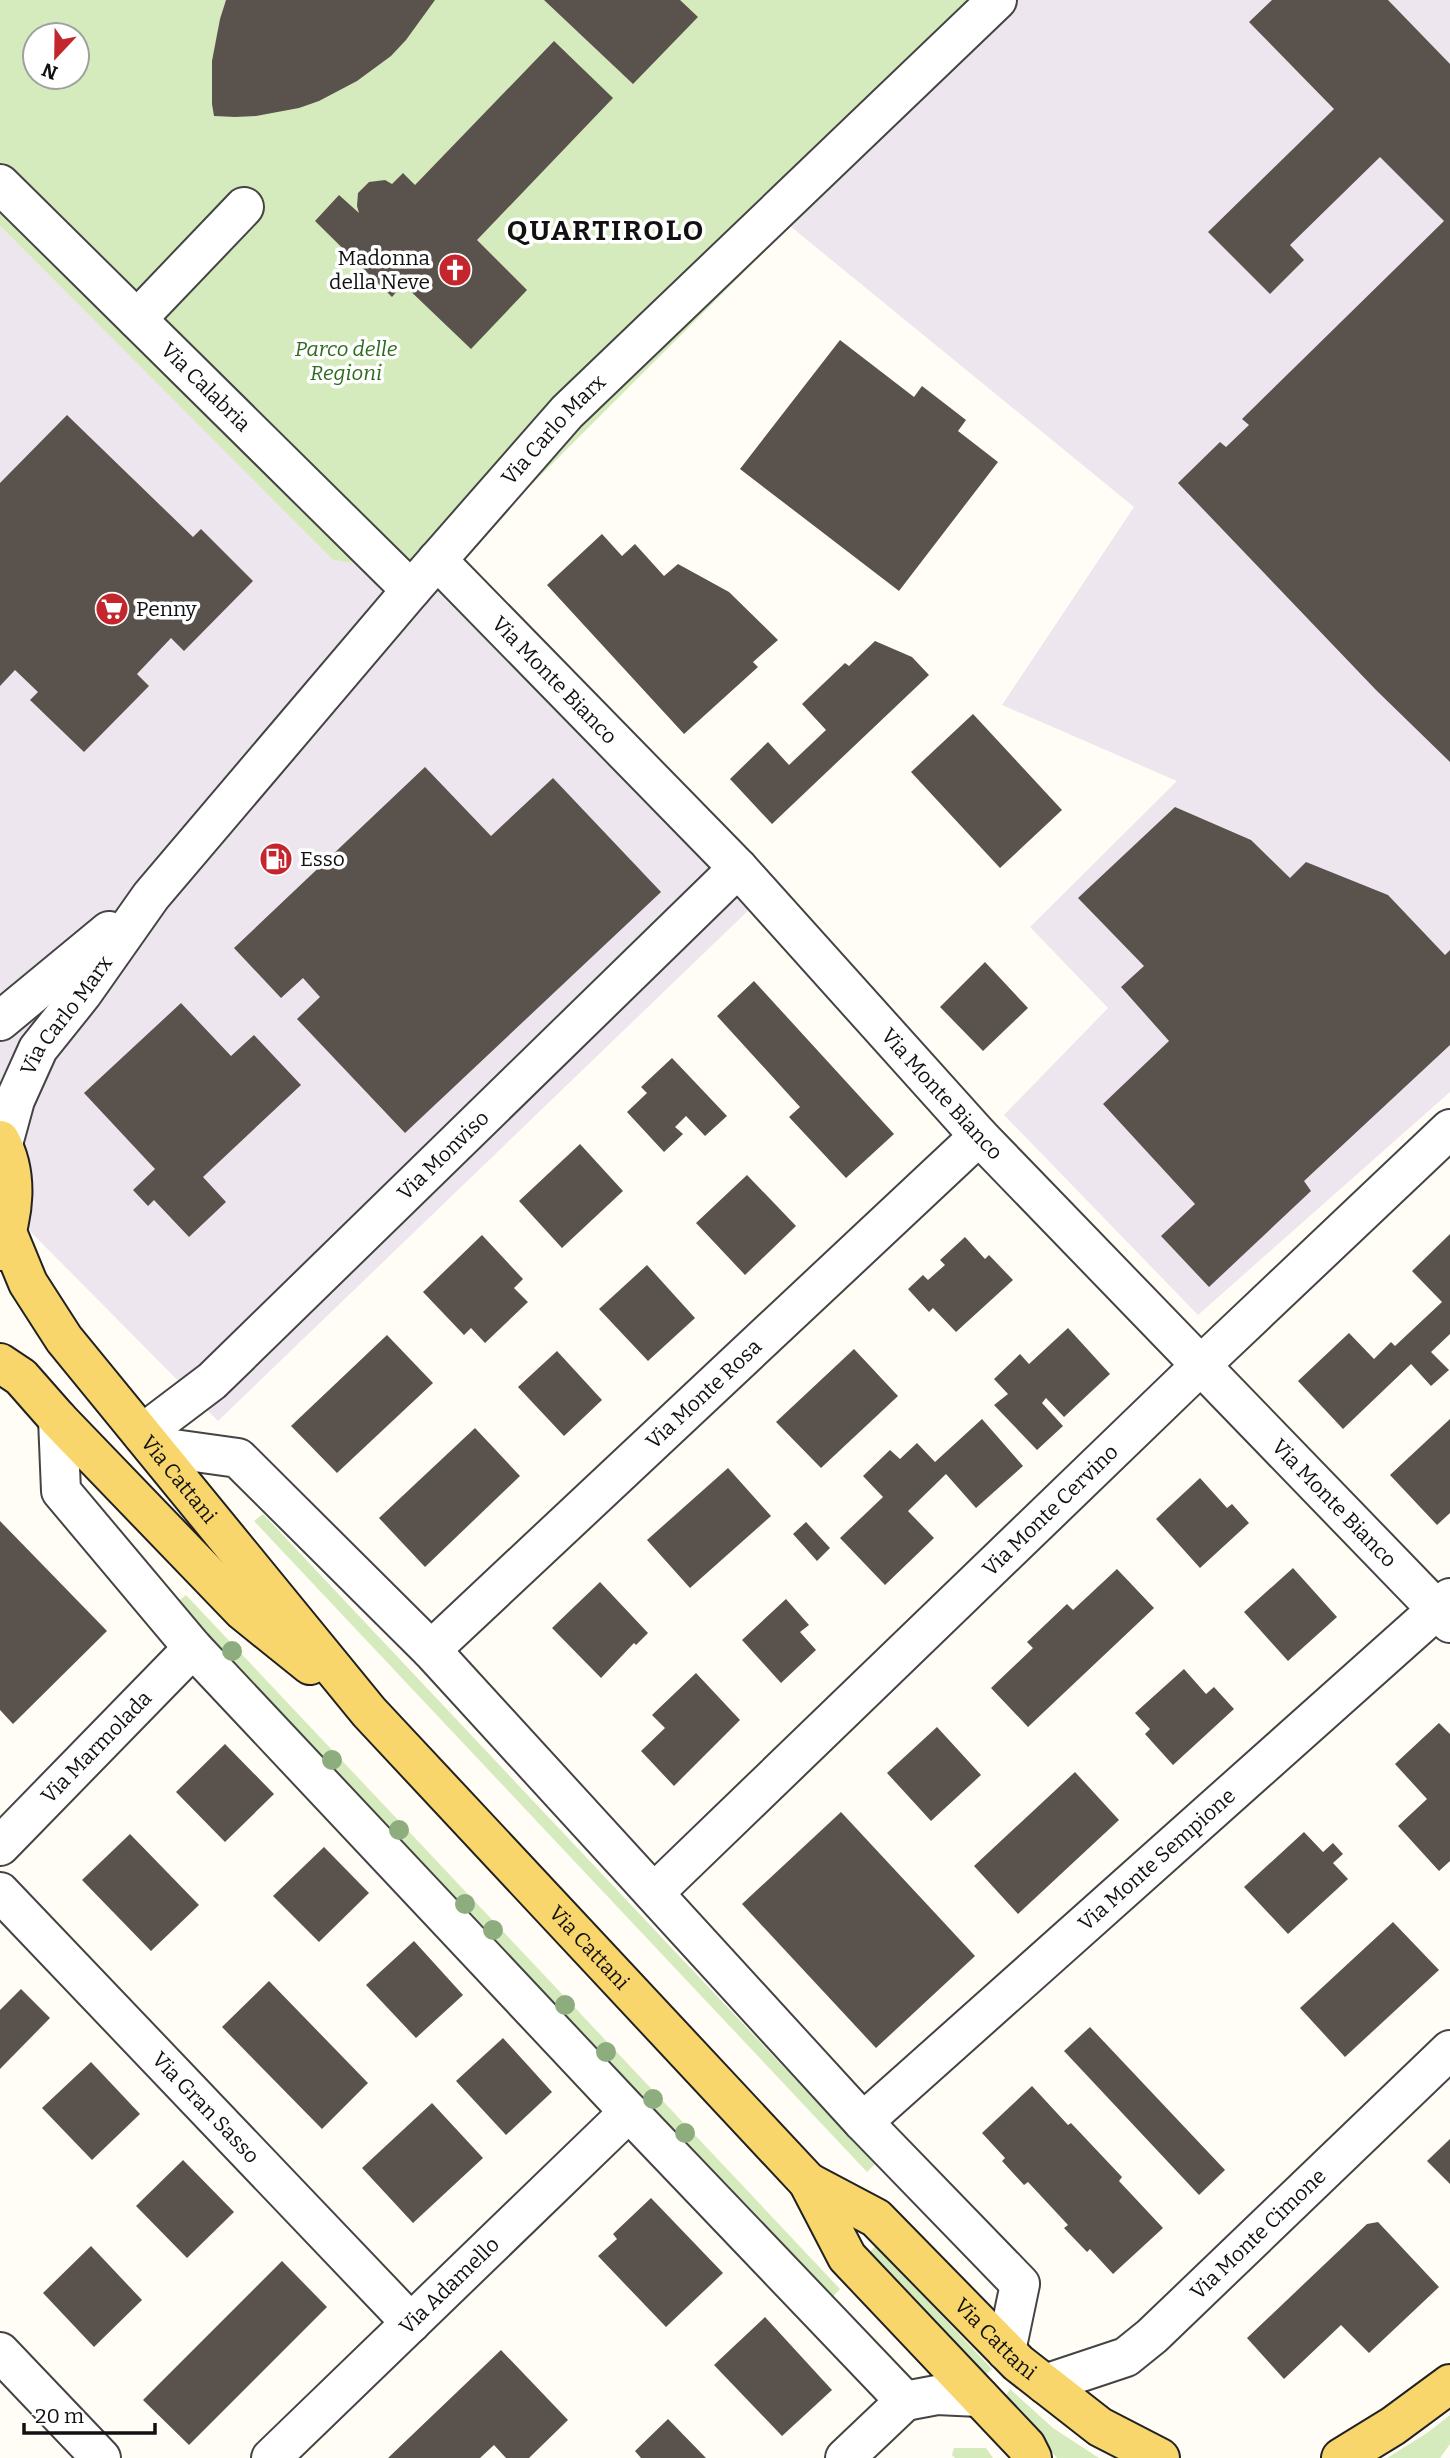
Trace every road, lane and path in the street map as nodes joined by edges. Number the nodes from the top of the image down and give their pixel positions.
1 (997, 0) edge
2 (0, 184) edge
3 (244, 206) dead end
4 (137, 319) junction
5 (437, 560) junction
6 (411, 590) junction
7 (738, 868) junction
8 (151, 896) junction
9 (0, 1021) edge
10 (1450, 1129) edge
11 (979, 1136) junction
12 (1, 1142) edge
13 (4, 1241) edge
14 (0, 1363) edge
15 (1200, 1366) junction
16 (58, 1419) junction
17 (147, 1440) junction
18 (1446, 1611) edge
19 (193, 1648) junction
20 (431, 1650) junction
21 (369, 1712) junction
22 (0, 1846) edge
23 (0, 1892) edge
24 (654, 1893) junction
25 (1450, 2050) edge
26 (629, 2112) junction
27 (863, 2122) junction
28 (808, 2182) junction
29 (411, 2323) junction
30 (1006, 2351) junction
31 (0, 2352) edge
32 (1045, 2384) junction
33 (1450, 2384) edge
34 (979, 2398) junction
35 (905, 2401) junction
36 (101, 2458) edge
37 (271, 2458) edge
38 (845, 2458) edge
39 (1032, 2458) edge
40 (1160, 2458) edge
41 (1341, 2458) edge

1 - 5 street, Via Carlo Marx
2 - 4 street, Via Calabria
3 - 4 street
4 - 6 street, Via Calabria
5 - 6 street, Via Carlo Marx
5 - 7 street, Via Monte Bianco
6 - 8 street, Via Carlo Marx
7 - 11 street, Via Monte Bianco
7 - 17 street, Via Monviso
8 - 9 street, Via Carlo Marx
8 - 12 street, Via Carlo Marx
10 - 15 street, Via Monte Cervino
11 - 15 street, Via Monte Bianco
11 - 20 street, Via Monte Rosa
12 - 13 main road, Via Carlo Marx
13 - 17 main road, Via Cattani
14 - 16 main road, Via Cattani
15 - 18 street, Via Monte Bianco
15 - 24 street, Via Monte Cervino
16 - 19 street
16 - 21 main road, Via Cattani
17 - 20 street
17 - 21 main road, Via Cattani
18 - 27 street, Via Monte Sempione
19 - 22 street, Via Marmolada
19 - 26 street
20 - 24 street
21 - 28 main road, Via Cattani
23 - 29 street, Via Gran Sasso
24 - 27 street
25 - 32 street, Via Monte Cimone
26 - 29 street, Via Adamello
26 - 35 street
27 - 30 street
28 - 30 main road, Via Cattani
28 - 34 main road, Via Cattani
29 - 37 street, Via Adamello
30 - 32 main road, Via Cattani
31 - 36 street
32 - 40 main road, Via Cattani
33 - 41 main road
34 - 35 street
34 - 39 main road, Via Cattani
35 - 38 street

